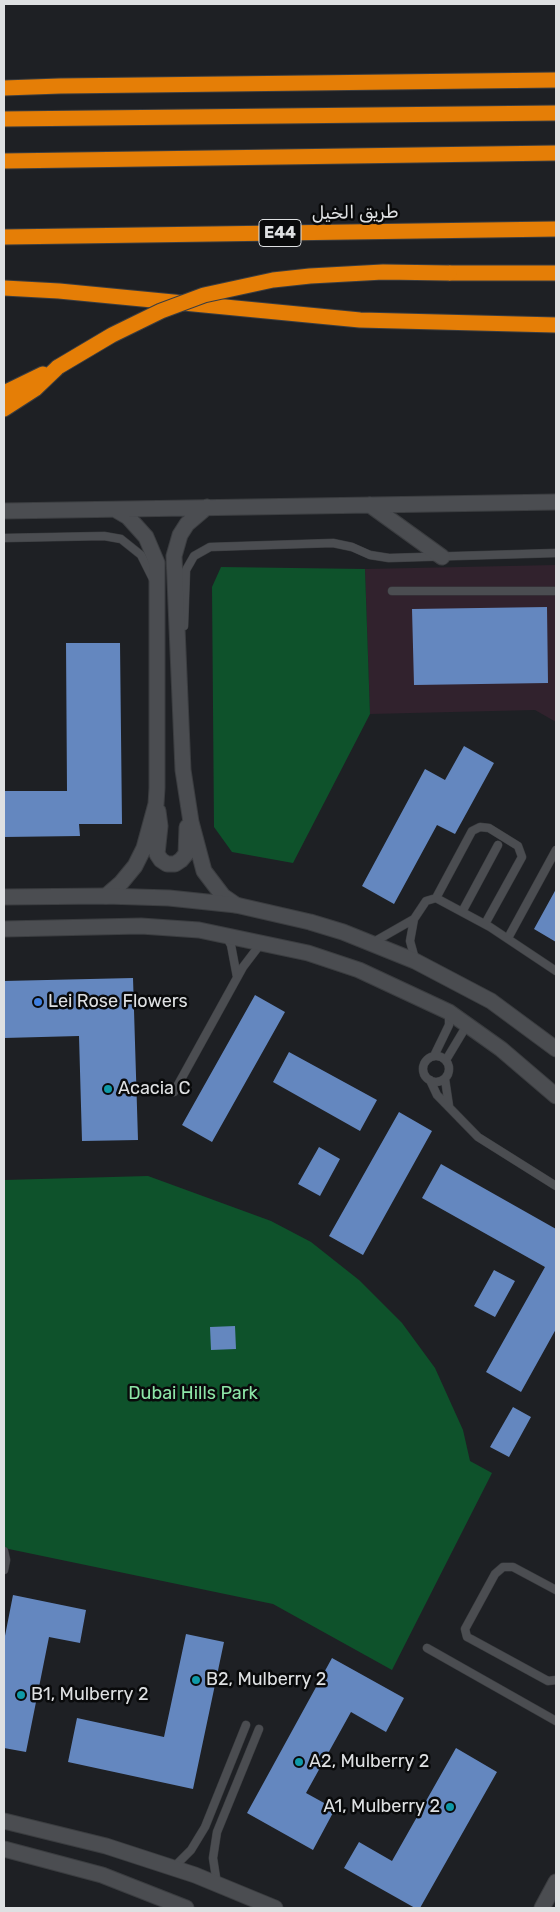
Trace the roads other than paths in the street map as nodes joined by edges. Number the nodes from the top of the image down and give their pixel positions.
1 (556, 80) edge
2 (4, 88) edge
3 (556, 112) edge
4 (4, 118) edge
5 (556, 153) edge
6 (4, 161) edge
7 (556, 229) edge
8 (4, 238) edge
9 (556, 273) edge
10 (4, 288) edge
11 (556, 325) edge
12 (58, 367) junction
13 (4, 393) edge
14 (4, 410) edge
15 (556, 502) edge
16 (370, 505) junction
17 (207, 507) junction
18 (116, 510) junction
19 (4, 511) edge
20 (4, 538) edge
21 (556, 553) edge
22 (442, 557) junction
23 (392, 591) dead end
24 (556, 591) edge
25 (157, 592) junction
26 (177, 652) junction
27 (156, 804) junction
28 (188, 804) junction
29 (498, 845) dead end
30 (556, 850) edge
31 (106, 896) junction
32 (4, 897) edge
33 (436, 898) junction
34 (236, 905) junction
35 (462, 912) junction
36 (414, 918) junction
37 (485, 924) junction
38 (4, 929) edge
39 (225, 934) junction
40 (508, 938) junction
41 (262, 942) junction
42 (372, 943) junction
43 (416, 961) junction
44 (556, 971) edge
45 (237, 978) junction
46 (448, 1012) junction
47 (467, 1025) junction
48 (556, 1049) edge
49 (434, 1056) junction
50 (446, 1060) junction
51 (445, 1078) junction
52 (430, 1080) junction
53 (174, 1092) dead end
54 (556, 1096) edge
55 (449, 1106) junction
56 (556, 1186) edge
57 (4, 1551) edge
58 (4, 1570) edge
59 (556, 1590) edge
60 (427, 1648) dead end
61 (556, 1680) edge
62 (556, 1721) edge
63 (246, 1725) dead end
64 (259, 1729) dead end
65 (4, 1821) edge
66 (4, 1849) edge
67 (172, 1868) junction
68 (556, 1882) edge
69 (217, 1884) junction
70 (544, 1905) edge
71 (186, 1908) edge
72 (275, 1908) edge
73 (531, 1908) edge

1 - 2 highway
3 - 4 highway
5 - 6 highway
7 - 8 highway, طريق الخيل / E44
9 - 12 highway, bridge
10 - 11 highway
12 - 13 highway
12 - 14 highway
15 - 16 street
16 - 17 street
16 - 22 street
17 - 18 street
17 - 26 street
18 - 19 street
18 - 25 street
20 - 25 lane
21 - 22 lane
22 - 26 lane
23 - 24 lane
25 - 27 street
26 - 28 street
27 - 28 street
27 - 31 street
28 - 34 street
29 - 35 lane
30 - 40 lane
31 - 32 street
31 - 34 street
33 - 35 lane
33 - 36 lane
33 - 37 lane
34 - 42 street
35 - 37 lane
36 - 42 lane
36 - 43 lane
37 - 40 lane
38 - 39 street
39 - 41 street
39 - 45 lane
40 - 44 lane
41 - 45 lane
41 - 46 street
42 - 43 street
43 - 48 street
45 - 53 lane
46 - 47 street
46 - 49 lane
47 - 50 lane
47 - 54 street
49 - 50 lane
49 - 52 lane
50 - 51 lane
51 - 52 lane
51 - 55 lane
52 - 55 lane
55 - 56 lane
57 - 58 lane
59 - 61 lane
60 - 62 lane
63 - 67 lane
64 - 69 lane
65 - 67 street
66 - 71 street
67 - 69 street
68 - 70 street
69 - 72 street
70 - 73 street

